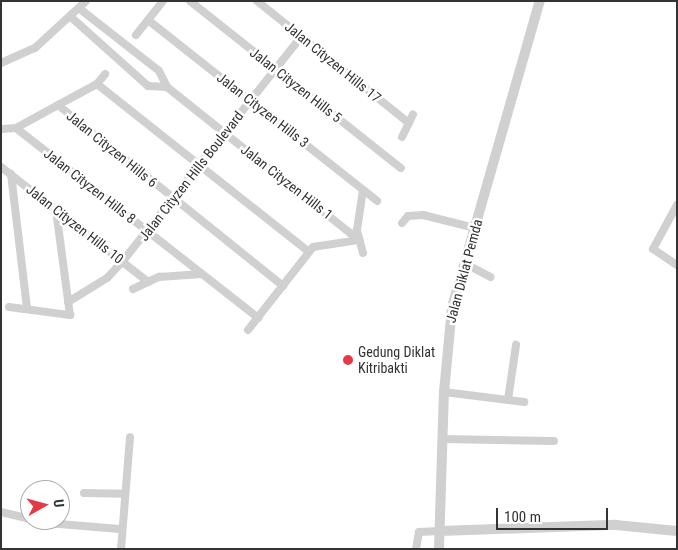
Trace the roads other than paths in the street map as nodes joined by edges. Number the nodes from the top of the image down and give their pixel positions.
1 (86, 1) edge
2 (163, 1) edge
3 (190, 1) edge
4 (257, 1) edge
5 (540, 1) edge
6 (80, 9) junction
7 (72, 18) junction
8 (148, 20) junction
9 (136, 36) dead end
10 (301, 37) junction
11 (1, 63) edge
12 (276, 69) junction
13 (105, 74) dead end
14 (97, 84) junction
15 (167, 87) junction
16 (251, 100) junction
17 (58, 105) junction
18 (413, 114) dead end
19 (409, 123) junction
20 (16, 128) junction
21 (1, 129) edge
22 (225, 133) junction
23 (402, 136) dead end
24 (199, 165) junction
25 (1, 167) edge
26 (402, 168) dead end
27 (11, 174) junction
28 (363, 190) junction
29 (173, 198) junction
30 (377, 201) dead end
31 (677, 206) edge
32 (56, 210) junction
33 (402, 223) dead end
34 (475, 228) junction
35 (147, 231) junction
36 (360, 240) junction
37 (309, 252) junction
38 (363, 253) dead end
39 (122, 262) junction
40 (464, 263) junction
41 (677, 265) edge
42 (202, 274) junction
43 (490, 276) dead end
44 (148, 282) junction
45 (283, 286) junction
46 (132, 289) dead end
47 (68, 302) junction
48 (8, 307) dead end
49 (27, 309) junction
50 (258, 318) junction
51 (248, 330) dead end
52 (516, 345) dead end
53 (444, 392) junction
54 (508, 400) junction
55 (524, 402) dead end
56 (130, 437) dead end
57 (442, 438) junction
58 (554, 441) dead end
59 (84, 493) dead end
60 (123, 494) junction
61 (1, 512) edge
62 (120, 529) junction
63 (677, 530) edge
64 (440, 531) junction
65 (121, 549) edge
66 (416, 549) edge
67 (439, 549) edge

1 - 6 street
2 - 8 street
3 - 12 street, Jalan Cityzen Hills 5
4 - 10 street, Jalan Cityzen Hills 17
5 - 34 street, Jalan Diklat Pemda
6 - 7 street
6 - 15 street
7 - 11 street
7 - 15 street
8 - 9 street
8 - 16 street, Jalan Cityzen Hills 3
10 - 12 street, Jalan Cityzen Hills Boulevard
10 - 19 street, Jalan Cityzen Hills 17
12 - 16 street, Jalan Cityzen Hills Boulevard
12 - 26 street, Jalan Cityzen Hills 5
13 - 14 street
14 - 17 street
14 - 24 street
15 - 22 street, Jalan Cityzen Hills 1
16 - 22 street, Jalan Cityzen Hills Boulevard
16 - 28 street, Jalan Cityzen Hills 3
17 - 20 street
17 - 29 street, Jalan Cityzen Hills 6
18 - 19 street
19 - 23 street
20 - 21 street
20 - 35 street, Jalan Cityzen Hills 8
22 - 24 street, Jalan Cityzen Hills Boulevard
22 - 36 street, Jalan Cityzen Hills 1
24 - 29 street, Jalan Cityzen Hills Boulevard
24 - 37 street
25 - 27 street, Jalan Cityzen Hills 10
27 - 32 street, Jalan Cityzen Hills 10
27 - 49 street
28 - 30 street, Jalan Cityzen Hills 3
28 - 36 street
29 - 35 street, Jalan Cityzen Hills Boulevard
29 - 45 street, Jalan Cityzen Hills 6
31 - 41 street
32 - 39 street, Jalan Cityzen Hills 10
32 - 47 street
33 - 34 street
34 - 40 street, Jalan Diklat Pemda
35 - 39 street, Jalan Cityzen Hills Boulevard
35 - 42 street, Jalan Cityzen Hills 8
36 - 37 street
36 - 38 street
37 - 45 street
39 - 44 street, Jalan Cityzen Hills 10
39 - 47 street, Jalan Cityzen Hills Boulevard
40 - 43 street
40 - 53 street, Jalan Diklat Pemda
42 - 44 street
42 - 50 street, Jalan Cityzen Hills 8
44 - 46 street
45 - 50 street
47 - 49 street
48 - 49 street
50 - 51 street
52 - 54 street
53 - 54 street
53 - 57 street, Jalan Diklat Pemda
54 - 55 street
56 - 60 street
57 - 58 street
57 - 64 street, Jalan Diklat Pemda
59 - 60 street
60 - 62 street
61 - 62 street
62 - 65 street
63 - 64 street
64 - 66 street
64 - 67 street, Jalan Diklat Pemda

